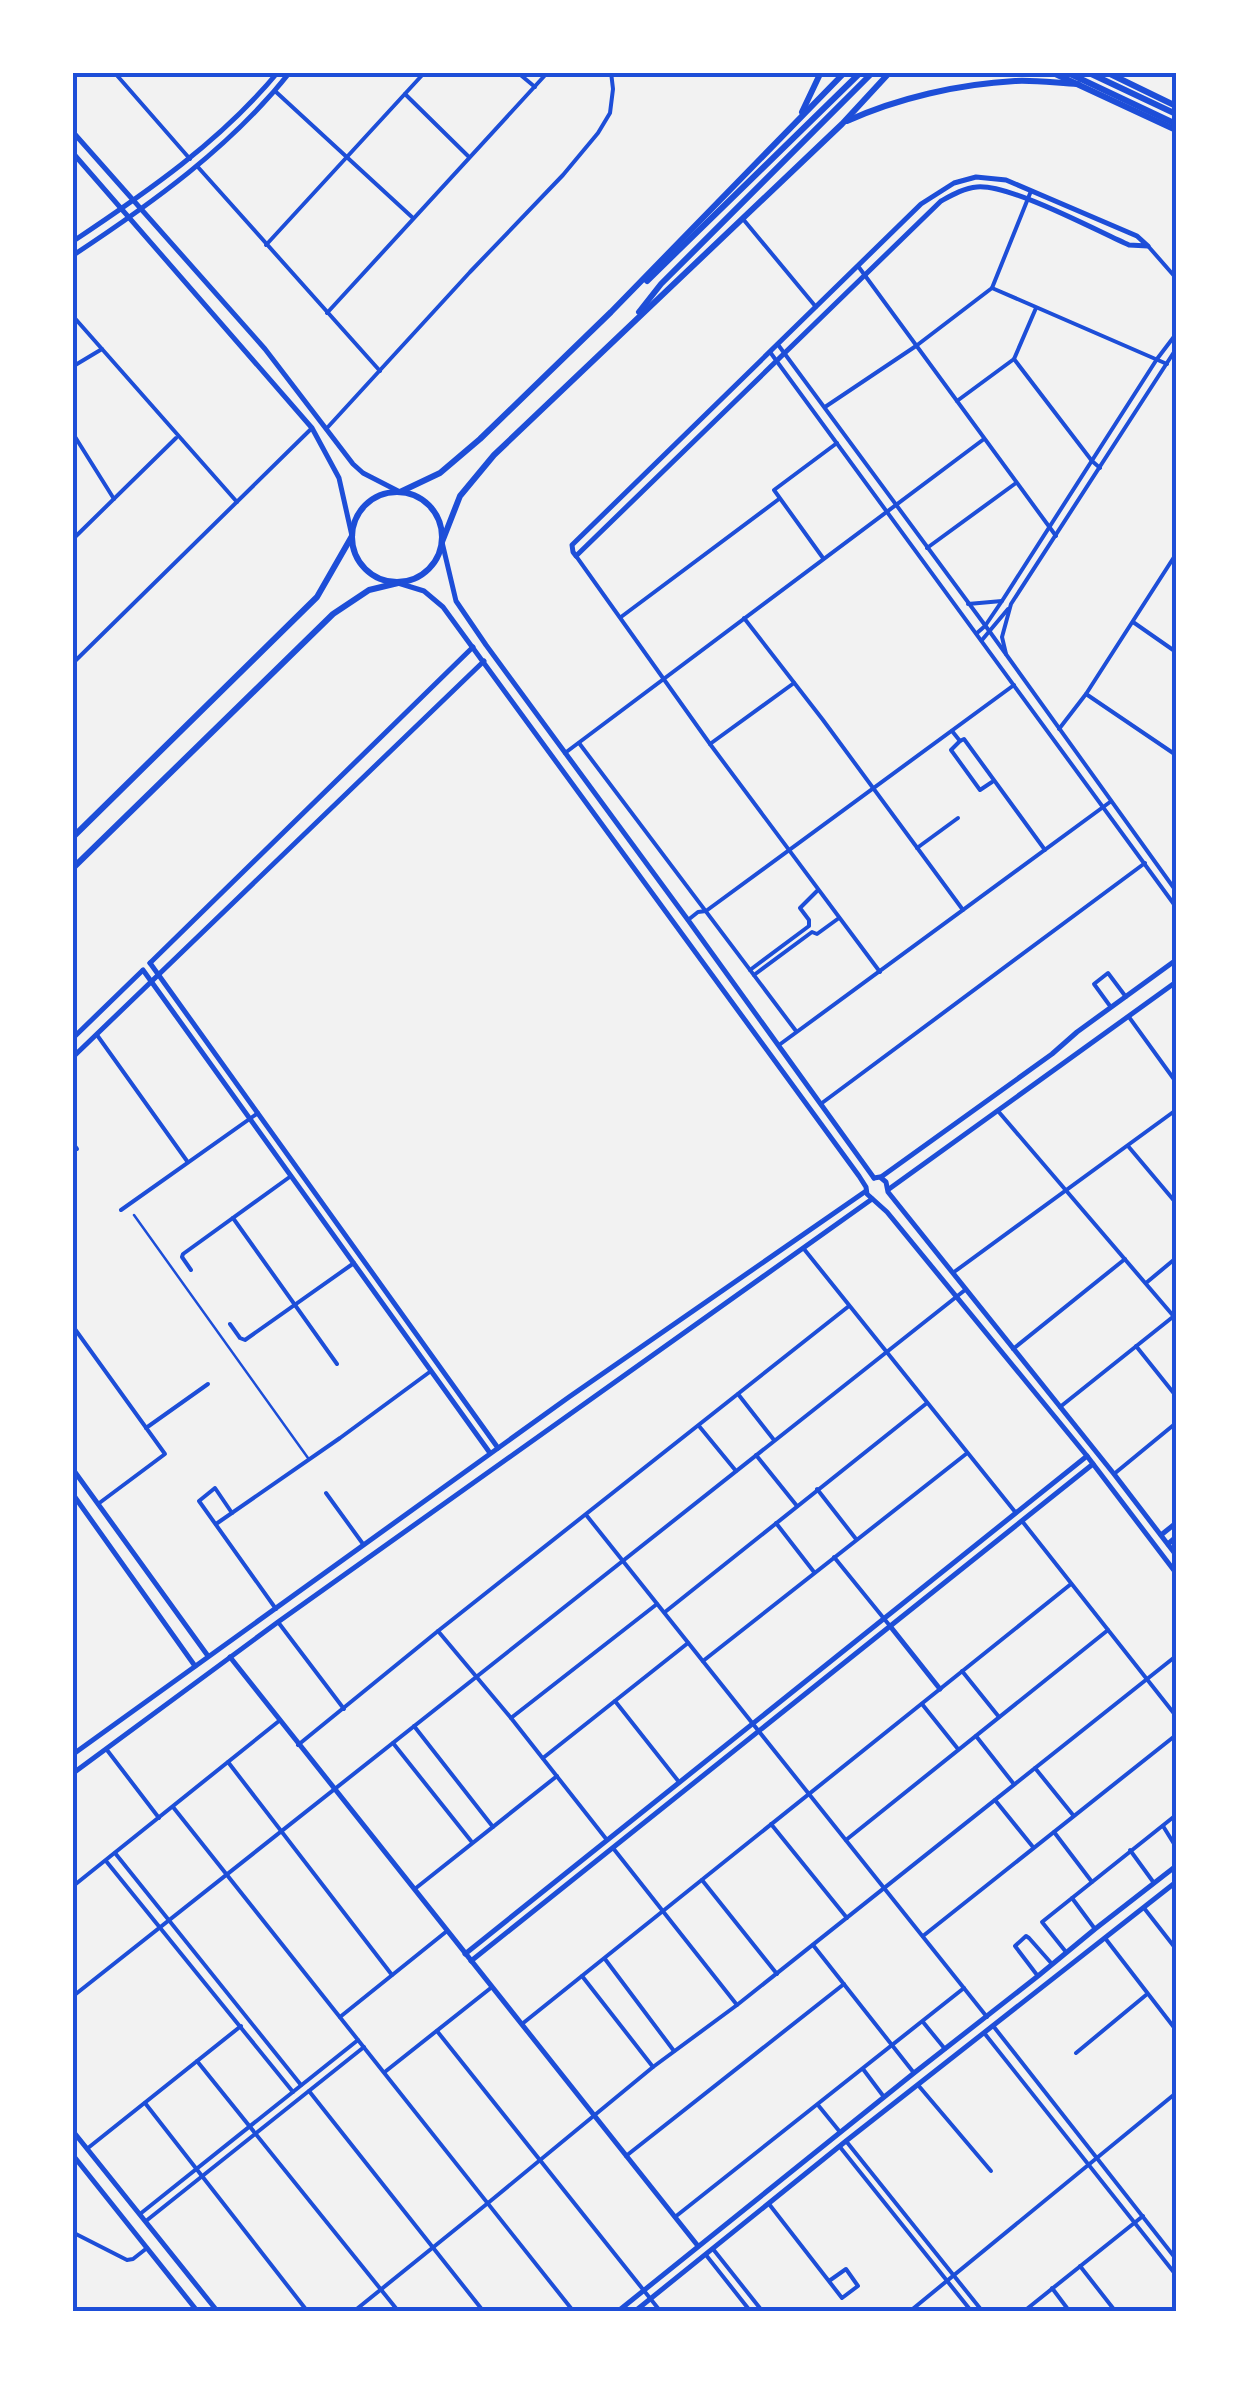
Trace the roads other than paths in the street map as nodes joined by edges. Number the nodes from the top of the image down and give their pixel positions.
1 (114, 72) edge
2 (290, 72) edge
3 (425, 72) edge
4 (517, 72) edge
5 (548, 72) edge
6 (611, 72) edge
7 (821, 72) edge
8 (846, 72) edge
9 (862, 72) edge
10 (873, 72) edge
11 (890, 72) edge
12 (1051, 72) edge
13 (1066, 72) edge
14 (1087, 72) edge
15 (1106, 72) edge
16 (274, 74) edge
17 (1078, 84) junction
18 (535, 87) junction
19 (275, 91) junction
20 (406, 94) junction
21 (1176, 106) edge
22 (1176, 114) edge
23 (797, 121) junction
24 (842, 124) junction
25 (1176, 127) edge
26 (72, 131) edge
27 (72, 152) edge
28 (346, 156) junction
29 (470, 157) junction
30 (190, 159) junction
31 (197, 166) junction
32 (1031, 191) junction
33 (1027, 200) junction
34 (134, 202) junction
35 (122, 208) junction
36 (141, 210) junction
37 (131, 218) junction
38 (412, 218) junction
39 (743, 218) junction
40 (72, 242) edge
41 (266, 245) junction
42 (1148, 246) junction
43 (72, 256) edge
44 (858, 266) junction
45 (864, 275) junction
46 (1176, 278) edge
47 (992, 288) junction
48 (816, 307) junction
49 (1036, 307) junction
50 (611, 312) junction
51 (327, 313) junction
52 (72, 315) edge
53 (626, 328) junction
54 (1176, 334) edge
55 (778, 344) junction
56 (916, 346) junction
57 (102, 349) junction
58 (1176, 349) edge
59 (770, 352) junction
60 (785, 353) junction
61 (1014, 359) junction
62 (777, 360) junction
63 (1157, 360) junction
64 (1167, 364) junction
65 (72, 367) edge
66 (380, 371) junction
67 (956, 402) junction
68 (825, 408) junction
69 (312, 428) junction
70 (326, 428) junction
71 (72, 432) edge
72 (178, 437) junction
73 (984, 439) junction
74 (838, 443) junction
75 (1092, 460) junction
76 (1100, 468) junction
77 (1016, 482) junction
78 (400, 492) junction
79 (779, 498) junction
80 (114, 499) junction
81 (237, 502) junction
82 (896, 505) junction
83 (888, 511) junction
84 (1049, 526) junction
85 (72, 527) edge
86 (352, 536) junction
87 (1056, 536) junction
88 (75, 538) edge
89 (442, 542) junction
90 (927, 548) junction
91 (1176, 554) edge
92 (576, 556) junction
93 (822, 558) junction
94 (398, 582) junction
95 (1002, 600) junction
96 (968, 604) junction
97 (1011, 604) junction
98 (621, 617) junction
99 (744, 618) junction
100 (1133, 622) junction
101 (984, 626) junction
102 (990, 632) junction
103 (976, 633) junction
104 (982, 640) junction
105 (474, 647) junction
106 (1176, 652) edge
107 (1007, 658) junction
108 (484, 661) junction
109 (72, 664) edge
110 (664, 678) junction
111 (794, 683) junction
112 (1014, 685) junction
113 (1086, 694) junction
114 (952, 730) junction
115 (1059, 730) junction
116 (960, 741) junction
117 (579, 743) junction
118 (710, 744) junction
119 (565, 753) junction
120 (1176, 755) edge
121 (994, 781) junction
122 (874, 789) junction
123 (1111, 802) junction
124 (1104, 807) junction
125 (958, 818) dead end
126 (72, 838) edge
127 (917, 848) junction
128 (790, 849) junction
129 (1045, 850) junction
130 (1144, 864) junction
131 (72, 869) edge
132 (820, 889) junction
133 (1176, 892) edge
134 (1176, 906) edge
135 (963, 910) junction
136 (706, 911) junction
137 (840, 917) junction
138 (688, 920) junction
139 (1176, 960) edge
140 (150, 963) junction
141 (144, 970) junction
142 (752, 972) junction
143 (880, 972) junction
144 (159, 974) junction
145 (152, 982) junction
146 (1176, 982) edge
147 (1126, 997) junction
148 (1111, 1007) junction
149 (1128, 1017) junction
150 (797, 1032) junction
151 (97, 1035) junction
152 (72, 1039) edge
153 (779, 1045) junction
154 (1052, 1054) junction
155 (72, 1058) edge
156 (1060, 1066) junction
157 (1176, 1082) edge
158 (822, 1104) junction
159 (1176, 1110) edge
160 (998, 1112) junction
161 (258, 1113) junction
162 (250, 1118) junction
163 (72, 1142) edge
164 (1128, 1146) junction
165 (78, 1148) dead end
166 (188, 1162) junction
167 (299, 1170) junction
168 (291, 1176) junction
169 (877, 1178) junction
170 (866, 1189) junction
171 (888, 1190) junction
172 (1066, 1191) junction
173 (874, 1200) junction
174 (1176, 1202) edge
175 (121, 1210) dead end
176 (134, 1216) dead end
177 (233, 1218) junction
178 (804, 1248) junction
179 (362, 1258) junction
180 (1124, 1258) junction
181 (1176, 1258) edge
182 (354, 1263) junction
183 (191, 1270) dead end
184 (952, 1274) junction
185 (1146, 1283) junction
186 (966, 1290) junction
187 (957, 1297) junction
188 (294, 1305) junction
189 (849, 1306) junction
190 (1175, 1317) edge
191 (230, 1324) dead end
192 (72, 1325) edge
193 (1136, 1346) junction
194 (1014, 1348) junction
195 (886, 1351) junction
196 (336, 1364) dead end
197 (439, 1365) junction
198 (431, 1370) junction
199 (208, 1384) dead end
200 (738, 1394) junction
201 (1176, 1396) edge
202 (569, 1397) junction
203 (927, 1403) junction
204 (1060, 1407) junction
205 (577, 1408) junction
206 (1176, 1423) edge
207 (699, 1426) junction
208 (146, 1428) junction
209 (774, 1440) junction
210 (498, 1448) junction
211 (490, 1453) junction
212 (967, 1453) junction
213 (756, 1455) junction
214 (1087, 1456) junction
215 (309, 1460) junction
216 (1093, 1464) junction
217 (72, 1468) edge
218 (736, 1471) junction
219 (1114, 1474) junction
220 (817, 1490) junction
221 (72, 1493) edge
222 (326, 1493) dead end
223 (98, 1504) junction
224 (797, 1506) junction
225 (232, 1513) junction
226 (1016, 1513) junction
227 (586, 1516) junction
228 (1022, 1521) junction
229 (776, 1523) junction
230 (1176, 1523) edge
231 (216, 1524) junction
232 (1161, 1536) junction
233 (1176, 1537) edge
234 (856, 1539) junction
235 (364, 1544) junction
236 (1168, 1544) junction
237 (1176, 1556) edge
238 (834, 1557) junction
239 (622, 1561) junction
240 (1170, 1564) junction
241 (324, 1572) junction
242 (814, 1572) junction
243 (1176, 1572) edge
244 (332, 1583) junction
245 (1071, 1584) junction
246 (657, 1604) junction
247 (276, 1609) junction
248 (664, 1612) junction
249 (884, 1618) junction
250 (278, 1622) junction
251 (890, 1626) junction
252 (1108, 1630) junction
253 (438, 1631) junction
254 (688, 1642) junction
255 (208, 1656) junction
256 (1176, 1656) edge
257 (230, 1657) junction
258 (703, 1661) junction
259 (195, 1666) junction
260 (962, 1671) junction
261 (475, 1678) junction
262 (1147, 1679) junction
263 (940, 1689) junction
264 (615, 1701) junction
265 (922, 1704) junction
266 (344, 1709) junction
267 (1176, 1716) edge
268 (998, 1717) junction
269 (511, 1718) junction
270 (279, 1721) junction
271 (753, 1724) junction
272 (414, 1726) junction
273 (759, 1731) junction
274 (1176, 1735) edge
275 (976, 1736) junction
276 (394, 1742) junction
277 (298, 1745) junction
278 (106, 1749) junction
279 (958, 1750) junction
280 (72, 1756) edge
281 (543, 1758) junction
282 (228, 1762) junction
283 (80, 1768) junction
284 (1036, 1768) junction
285 (72, 1774) edge
286 (557, 1776) junction
287 (679, 1782) junction
288 (1014, 1784) junction
289 (334, 1790) junction
290 (809, 1794) junction
291 (995, 1800) junction
292 (172, 1807) junction
293 (1074, 1816) junction
294 (1176, 1816) edge
295 (159, 1818) junction
296 (772, 1824) junction
297 (1162, 1826) junction
298 (493, 1827) junction
299 (282, 1832) junction
300 (1054, 1832) junction
301 (607, 1840) junction
302 (846, 1840) junction
303 (472, 1843) junction
304 (1176, 1846) edge
305 (612, 1848) junction
306 (1034, 1848) junction
307 (1130, 1850) junction
308 (115, 1853) junction
309 (106, 1860) junction
310 (1176, 1866) edge
311 (227, 1875) junction
312 (562, 1876) junction
313 (702, 1880) junction
314 (1092, 1882) junction
315 (1176, 1882) edge
316 (1154, 1883) junction
317 (568, 1884) junction
318 (72, 1888) edge
319 (884, 1888) junction
320 (414, 1890) junction
321 (1072, 1898) junction
322 (1144, 1908) junction
323 (663, 1911) junction
324 (847, 1918) junction
325 (169, 1921) junction
326 (160, 1928) junction
327 (1094, 1928) junction
328 (448, 1931) junction
329 (923, 1936) junction
330 (1106, 1938) junction
331 (813, 1945) junction
332 (1176, 1949) edge
333 (1066, 1952) junction
334 (465, 1954) junction
335 (604, 1958) junction
336 (471, 1961) junction
337 (1052, 1964) junction
338 (777, 1974) junction
339 (392, 1975) junction
340 (582, 1976) junction
341 (1038, 1976) junction
342 (844, 1984) junction
343 (492, 1987) junction
344 (964, 1988) junction
345 (1147, 1994) junction
346 (72, 1998) edge
347 (738, 2005) junction
348 (340, 2017) junction
349 (986, 2017) junction
350 (922, 2022) junction
351 (522, 2024) junction
352 (241, 2026) junction
353 (994, 2027) junction
354 (1176, 2030) edge
355 (437, 2031) junction
356 (985, 2034) junction
357 (358, 2040) junction
358 (892, 2045) junction
359 (364, 2047) junction
360 (944, 2050) junction
361 (674, 2051) junction
362 (1076, 2053) dead end
363 (197, 2061) junction
364 (653, 2067) junction
365 (862, 2069) junction
366 (384, 2073) junction
367 (914, 2073) junction
368 (301, 2085) junction
369 (918, 2085) junction
370 (309, 2090) junction
371 (293, 2092) junction
372 (1176, 2093) edge
373 (884, 2097) junction
374 (144, 2103) junction
375 (818, 2104) junction
376 (593, 2116) junction
377 (250, 2126) junction
378 (72, 2130) edge
379 (840, 2132) junction
380 (256, 2134) junction
381 (843, 2144) junction
382 (88, 2149) junction
383 (72, 2154) edge
384 (626, 2156) junction
385 (1097, 2158) junction
386 (540, 2159) junction
387 (1089, 2166) junction
388 (196, 2169) junction
389 (990, 2171) dead end
390 (202, 2176) junction
391 (488, 2204) junction
392 (769, 2204) junction
393 (140, 2214) junction
394 (1143, 2216) junction
395 (675, 2217) junction
396 (146, 2221) junction
397 (1134, 2223) junction
398 (72, 2232) edge
399 (698, 2246) junction
400 (434, 2247) junction
401 (147, 2248) junction
402 (713, 2249) junction
403 (706, 2255) junction
404 (1176, 2258) edge
405 (1080, 2266) junction
406 (954, 2275) junction
407 (1176, 2276) edge
408 (947, 2280) junction
409 (829, 2282) junction
410 (1052, 2288) junction
411 (381, 2289) junction
412 (644, 2290) junction
413 (651, 2298) junction
414 (198, 2312) edge
415 (218, 2312) edge
416 (308, 2312) edge
417 (352, 2312) edge
418 (398, 2312) edge
419 (484, 2312) edge
420 (574, 2312) edge
421 (617, 2312) edge
422 (634, 2312) edge
423 (661, 2312) edge
424 (751, 2312) edge
425 (763, 2312) edge
426 (909, 2312) edge
427 (972, 2312) edge
428 (983, 2312) edge
429 (1023, 2312) edge
430 (1070, 2312) edge
431 (1116, 2312) edge

1 - 30 street
2 - 19 street
3 - 20 street
4 - 18 street
5 - 18 street
6 - 66 street
7 - 23 main road
8 - 23 main road
9 - 50 main road
10 - 53 main road
11 - 24 main road
12 - 17 main road
13 - 25 main road
14 - 22 main road
15 - 21 main road
16 - 30 street
17 - 24 main road
17 - 25 main road
18 - 29 street
19 - 28 street
19 - 31 street
20 - 28 street
20 - 29 street
23 - 50 main road
24 - 39 main road
26 - 34 street
27 - 35 street
28 - 38 street
28 - 41 street
29 - 38 street
30 - 34 street
31 - 36 street
31 - 41 street
32 - 33 street
32 - 42 street
32 - 44 street
33 - 42 street
33 - 45 street
33 - 47 street
34 - 35 street
34 - 36 street
35 - 37 street
35 - 40 street
36 - 37 street
36 - 70 street
37 - 43 street
37 - 69 street
38 - 51 street
39 - 48 street
39 - 53 main road
41 - 51 street
42 - 46 street
44 - 45 street
44 - 48 street
45 - 56 street
45 - 60 street
47 - 49 street
47 - 56 street
48 - 55 street
49 - 61 street
49 - 63 street
50 - 78 main road
51 - 66 street
52 - 57 street
53 - 89 main road
54 - 63 street
55 - 59 street
55 - 60 street
56 - 67 street
56 - 68 street
57 - 65 street
57 - 72 street
58 - 64 street
59 - 62 street
59 - 92 street
60 - 62 street
60 - 68 street
61 - 67 street
61 - 75 street
62 - 74 street
62 - 92 street
63 - 64 street
63 - 75 street
64 - 76 street
66 - 70 street
67 - 73 street
68 - 82 street
69 - 81 street
69 - 86 street
70 - 78 street
71 - 80 street
72 - 80 street
72 - 81 street
73 - 77 street
73 - 82 street
74 - 79 street
74 - 83 street
75 - 76 street
75 - 84 street
76 - 87 street
77 - 84 street
77 - 90 street
78 - 86 main road
78 - 89 main road
79 - 93 street
79 - 98 street
80 - 88 street
81 - 109 street
82 - 83 street
82 - 90 street
83 - 93 street
83 - 103 street
84 - 87 street
84 - 95 street
85 - 88 street
86 - 94 main road
86 - 126 main road
87 - 97 street
89 - 94 main road
89 - 119 street
90 - 96 street
91 - 100 street
92 - 98 street
93 - 99 street
94 - 105 street
94 - 131 main road
95 - 96 street
95 - 101 street
96 - 101 street
97 - 102 street
97 - 107 street
98 - 110 street
99 - 110 street
99 - 111 street
100 - 106 street
100 - 113 street
101 - 102 street
101 - 103 street
102 - 104 street
102 - 107 street
103 - 104 street
104 - 112 street
105 - 108 street
105 - 140 street
107 - 115 street
108 - 144 street
108 - 170 street
110 - 117 street
110 - 118 street
111 - 118 street
111 - 122 street
112 - 114 street
112 - 124 street
113 - 115 street
113 - 120 street
114 - 116 street
114 - 122 street
115 - 123 street
116 - 121 street
116 - 121 street
117 - 119 street
117 - 136 street
118 - 128 street
119 - 138 street
121 - 129 street
122 - 127 street
122 - 128 street
123 - 124 street
123 - 133 street
124 - 129 street
124 - 130 street
125 - 127 street
127 - 135 street
128 - 132 street
128 - 136 street
129 - 135 street
130 - 134 street
130 - 158 street
132 - 137 street
132 - 142 street
135 - 143 street
136 - 138 street
136 - 142 street
137 - 142 street
137 - 143 street
138 - 153 street
139 - 147 street
140 - 141 street
140 - 144 street
141 - 145 street
141 - 152 street
142 - 150 street
143 - 150 street
144 - 145 street
144 - 161 street
145 - 151 street
145 - 162 street
146 - 149 street
147 - 148 street
147 - 148 street
148 - 154 street
149 - 156 street
149 - 157 street
150 - 153 street
151 - 155 street
151 - 166 street
153 - 158 street
154 - 156 street
154 - 169 street
156 - 160 street
158 - 169 street
159 - 164 street
160 - 171 street
160 - 172 street
161 - 162 street
161 - 167 street
162 - 166 street
162 - 168 street
163 - 165 street
164 - 172 street
164 - 174 street
166 - 175 street
167 - 168 street
167 - 179 street
168 - 177 street
168 - 182 street
169 - 170 street
169 - 171 street
170 - 173 street
170 - 202 street
171 - 173 street
171 - 184 street
172 - 180 street
172 - 184 street
173 - 178 street
173 - 187 street
176 - 215 street
177 - 183 street
177 - 188 street
178 - 189 street
178 - 205 street
179 - 182 street
179 - 197 street
180 - 185 street
180 - 194 street
181 - 185 street
182 - 188 street
182 - 198 street
184 - 186 street
185 - 190 street
186 - 187 street
186 - 194 street
187 - 195 street
187 - 214 street
188 - 191 street
188 - 196 street
189 - 195 street
189 - 200 street
190 - 193 street
192 - 208 street
193 - 201 street
193 - 204 street
194 - 204 street
195 - 203 street
195 - 209 street
197 - 198 street
197 - 210 street
198 - 211 street
198 - 215 street
199 - 208 street
200 - 207 street
200 - 209 street
202 - 205 street
202 - 210 street
203 - 212 street
203 - 220 street
204 - 219 street
205 - 244 street
206 - 219 street
207 - 218 street
207 - 227 street
208 - 223 street
209 - 213 street
210 - 211 street
211 - 235 street
212 - 226 street
212 - 234 street
213 - 218 street
213 - 224 street
214 - 216 street
214 - 226 street
215 - 225 street
216 - 228 street
216 - 240 street
217 - 223 street
218 - 239 street
219 - 232 street
220 - 224 street
220 - 234 street
221 - 259 street
222 - 235 street
223 - 255 street
224 - 229 street
225 - 231 street
225 - 231 street
226 - 249 street
227 - 239 street
227 - 253 street
228 - 245 street
228 - 251 street
229 - 242 street
229 - 248 street
230 - 232 street
231 - 247 street
232 - 236 street
233 - 236 street
234 - 238 street
235 - 241 street
236 - 237 street
237 - 240 street
238 - 242 street
238 - 249 street
239 - 246 street
239 - 261 street
240 - 243 street
241 - 244 street
241 - 247 street
242 - 258 street
244 - 250 street
245 - 252 street
245 - 260 street
246 - 248 street
246 - 269 street
247 - 255 street
248 - 254 street
249 - 251 street
249 - 271 street
250 - 257 street
250 - 266 street
251 - 263 street
251 - 273 street
252 - 262 street
252 - 268 street
253 - 261 street
253 - 266 street
254 - 258 street
254 - 264 street
255 - 259 street
256 - 262 street
257 - 270 street
257 - 278 street
258 - 271 street
259 - 280 street
260 - 263 street
260 - 268 street
261 - 269 street
261 - 272 street
262 - 267 street
262 - 284 street
263 - 265 street
264 - 281 street
264 - 287 street
265 - 279 street
265 - 290 street
266 - 277 street
268 - 275 street
269 - 281 street
270 - 277 street
270 - 282 street
271 - 273 street
271 - 287 street
272 - 276 street
272 - 298 street
273 - 290 street
273 - 305 street
274 - 293 street
275 - 279 street
275 - 288 street
276 - 289 street
276 - 303 street
277 - 289 street
278 - 283 street
278 - 295 street
279 - 302 street
280 - 283 street
281 - 286 street
282 - 292 street
282 - 299 street
283 - 285 street
284 - 288 street
284 - 293 street
286 - 298 street
286 - 301 street
287 - 301 street
288 - 291 street
289 - 299 street
289 - 320 street
290 - 296 street
290 - 302 street
291 - 306 street
291 - 319 street
292 - 295 street
292 - 311 street
293 - 300 street
294 - 297 street
295 - 308 street
296 - 313 street
296 - 324 street
297 - 304 street
297 - 307 street
298 - 303 street
299 - 311 street
299 - 339 street
300 - 306 street
300 - 314 street
301 - 312 street
302 - 319 street
303 - 320 street
305 - 317 street
305 - 323 street
306 - 329 street
307 - 314 street
307 - 316 street
308 - 309 street
308 - 325 street
309 - 318 street
309 - 326 street
310 - 316 street
311 - 325 street
311 - 348 street
312 - 317 street
312 - 334 street
313 - 323 street
313 - 338 street
314 - 321 street
315 - 322 street
316 - 327 street
317 - 336 street
319 - 324 street
319 - 329 street
320 - 328 street
321 - 327 street
321 - 333 street
322 - 330 street
322 - 332 street
323 - 335 street
323 - 347 street
324 - 331 street
325 - 326 street
325 - 368 street
326 - 346 street
326 - 352 street
327 - 333 street
328 - 334 street
328 - 339 street
329 - 344 street
330 - 345 street
330 - 353 street
331 - 338 street
331 - 342 street
333 - 337 street
334 - 336 street
335 - 340 street
335 - 361 street
336 - 343 street
337 - 341 street
337 - 341 street
338 - 347 street
339 - 348 street
340 - 351 street
340 - 364 street
341 - 349 street
342 - 358 street
342 - 384 street
343 - 351 street
343 - 355 street
344 - 349 street
344 - 350 street
345 - 354 street
345 - 362 street
347 - 361 street
348 - 357 street
349 - 360 street
350 - 358 street
350 - 360 street
351 - 376 street
352 - 363 street
352 - 371 street
353 - 356 street
353 - 385 street
355 - 366 street
355 - 386 street
356 - 369 street
356 - 387 street
357 - 359 street
357 - 368 street
358 - 365 street
358 - 367 street
359 - 366 street
359 - 370 street
360 - 367 street
361 - 364 street
363 - 374 street
363 - 377 street
364 - 376 street
365 - 373 street
365 - 375 street
366 - 391 street
367 - 373 street
368 - 371 street
369 - 381 street
369 - 389 street
370 - 380 street
370 - 400 street
371 - 377 street
372 - 385 street
373 - 379 street
374 - 382 street
374 - 388 street
375 - 379 street
375 - 395 street
376 - 384 street
376 - 386 street
377 - 380 street
377 - 388 street
378 - 382 street
379 - 399 street
380 - 390 street
380 - 411 street
381 - 392 street
381 - 406 street
381 - 408 street
382 - 393 street
383 - 401 street
384 - 395 street
385 - 387 street
385 - 394 street
386 - 391 street
386 - 412 street
387 - 397 street
387 - 406 street
388 - 390 street
388 - 393 street
390 - 396 street
390 - 416 street
391 - 400 street
391 - 420 street
392 - 402 street
392 - 409 street
393 - 396 street
394 - 397 street
394 - 404 street
395 - 399 street
396 - 415 street
397 - 405 street
397 - 407 street
398 - 401 street
399 - 412 street
400 - 411 street
400 - 419 street
401 - 414 street
402 - 403 street
402 - 425 street
403 - 413 street
403 - 424 street
405 - 410 street
405 - 431 street
406 - 408 street
406 - 428 street
408 - 426 street
408 - 427 street
409 - 409 street
410 - 429 street
410 - 430 street
411 - 417 street
411 - 418 street
412 - 413 street
412 - 421 street
413 - 422 street
413 - 423 street

